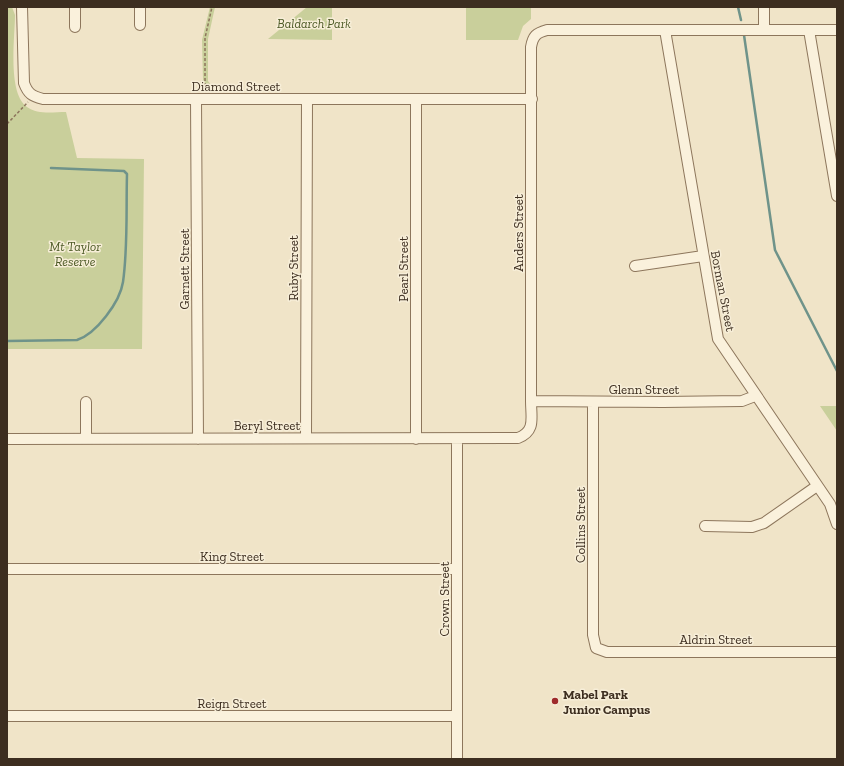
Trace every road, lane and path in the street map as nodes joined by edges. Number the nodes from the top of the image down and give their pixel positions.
1 (22, 7) edge
2 (75, 7) edge
3 (140, 7) edge
4 (212, 7) edge
5 (764, 7) edge
6 (140, 25) dead end
7 (75, 27) dead end
8 (664, 30) junction
9 (764, 30) junction
10 (809, 30) junction
11 (837, 30) edge
12 (32, 96) junction
13 (200, 99) junction
14 (306, 99) junction
15 (416, 99) junction
16 (532, 99) junction
17 (7, 124) edge
18 (835, 167) edge
19 (837, 196) edge
20 (703, 256) junction
21 (635, 266) dead end
22 (755, 396) junction
23 (531, 401) junction
24 (86, 402) dead end
25 (593, 402) junction
26 (526, 435) joint
27 (7, 438) edge
28 (86, 438) junction
29 (306, 438) junction
30 (198, 439) junction
31 (416, 439) junction
32 (457, 439) junction
33 (817, 486) junction
34 (837, 524) edge
35 (705, 526) dead end
36 (7, 569) edge
37 (457, 569) junction
38 (596, 648) joint
39 (837, 652) edge
40 (7, 716) edge
41 (457, 716) junction
42 (457, 759) edge

1 - 12 street
2 - 7 street
3 - 6 street
4 - 13 path
5 - 9 street
8 - 9 street
8 - 16 street, Anders Street
8 - 20 street, Borman Street
9 - 10 street
10 - 11 street
10 - 18 street
12 - 13 street, Diamond Street
12 - 17 path
13 - 14 street, Diamond Street
13 - 30 street, Garnett Street
14 - 15 street, Diamond Street
14 - 29 street, Ruby Street
15 - 16 street, Diamond Street
15 - 31 street, Pearl Street
16 - 23 street, Anders Street
18 - 19 street
20 - 21 street
20 - 22 street, Borman Street
22 - 25 street, Glenn Street
22 - 33 street, Borman Street
23 - 25 street, Glenn Street
23 - 26 street, Anders Street
24 - 28 street
25 - 38 street, Collins Street
26 - 32 street, Beryl Street
27 - 28 street, Beryl Street
28 - 30 street, Beryl Street
29 - 30 street, Beryl Street
29 - 31 street, Beryl Street
31 - 32 street, Beryl Street
32 - 37 street, Crown Street
33 - 34 street, Borman Street
33 - 35 street
36 - 37 street, King Street
37 - 41 street, Crown Street
38 - 39 street, Aldrin Street
40 - 41 street, Reign Street
41 - 42 street, Crown Street

